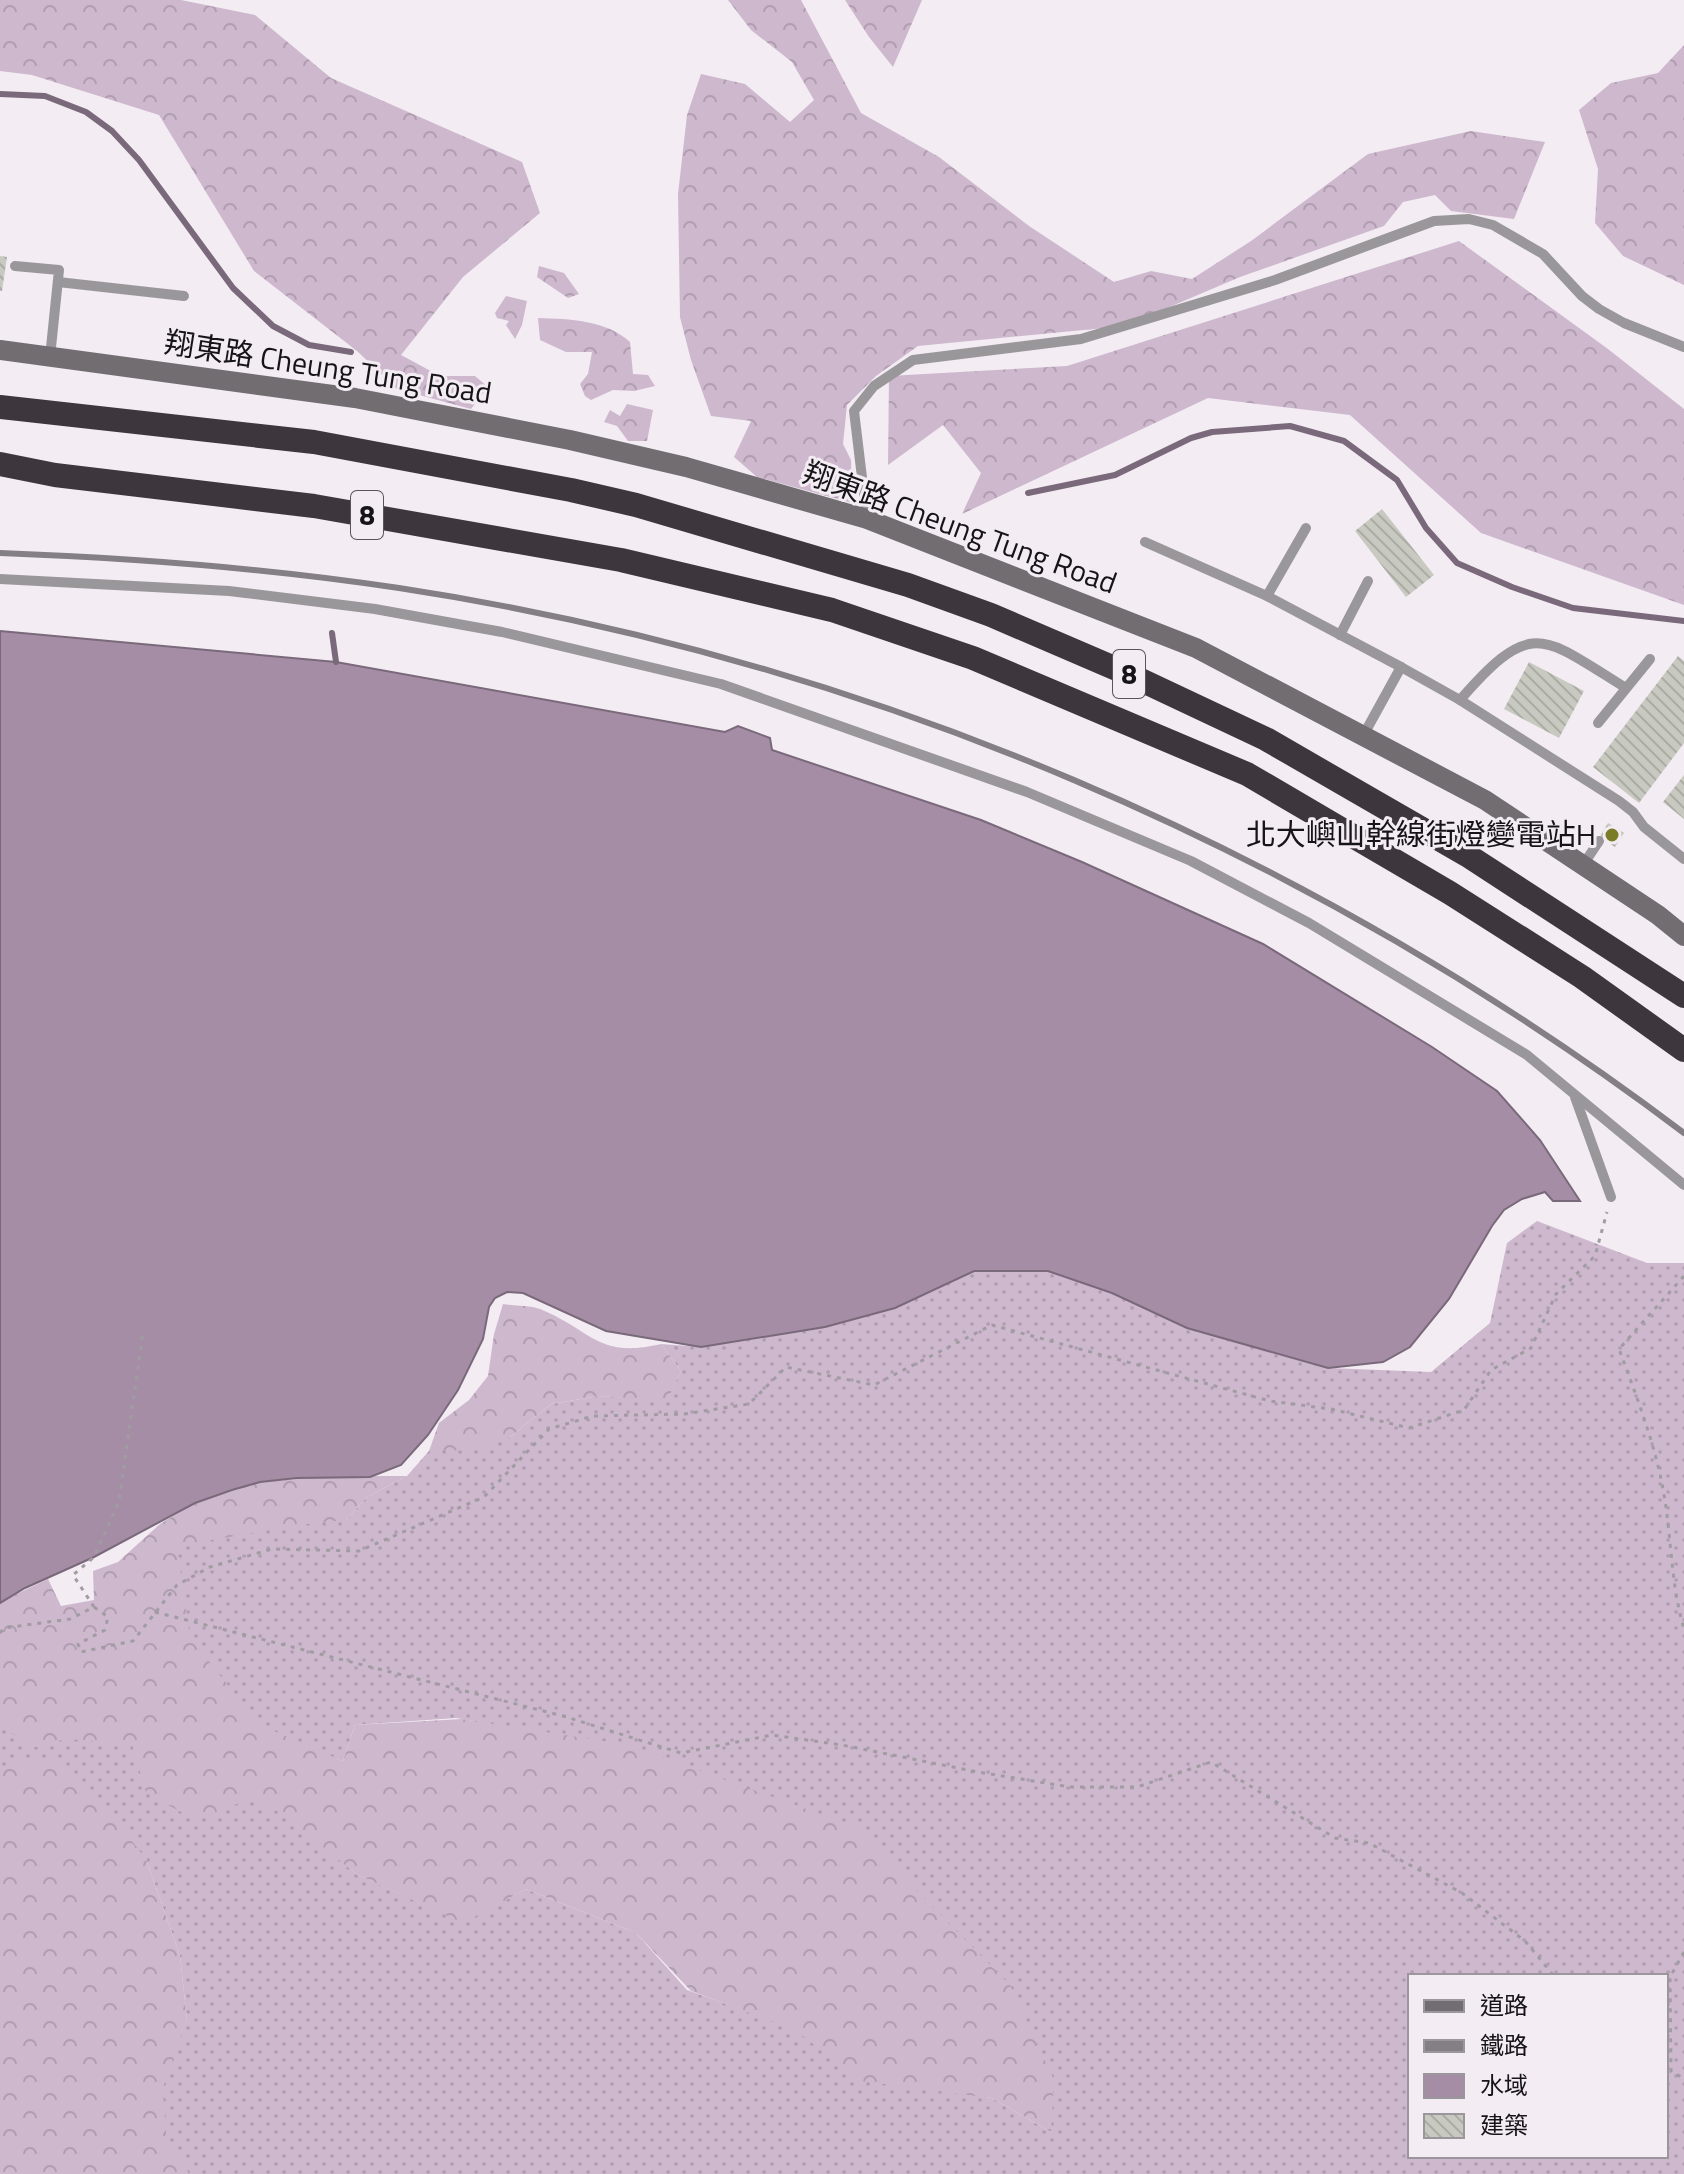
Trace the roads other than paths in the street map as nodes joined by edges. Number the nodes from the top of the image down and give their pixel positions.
1 (15, 266) dead end
2 (58, 282) junction
3 (184, 296) dead end
4 (1684, 347) edge
5 (0, 350) edge
6 (50, 357) junction
7 (0, 407) edge
8 (0, 464) edge
9 (55, 475) junction
10 (0, 479) edge
11 (867, 519) junction
12 (1306, 528) dead end
13 (1145, 542) dead end
14 (0, 579) edge
15 (1368, 581) dead end
16 (1267, 596) junction
17 (1340, 635) junction
18 (1650, 659) dead end
19 (1401, 667) junction
20 (1626, 688) junction
21 (1460, 700) junction
22 (1598, 723) dead end
23 (1363, 736) junction
24 (1599, 841) dead end
25 (1684, 859) edge
26 (1583, 865) junction
27 (1684, 936) edge
28 (1684, 996) edge
29 (1684, 1050) edge
30 (1574, 1095) junction
31 (1684, 1185) edge
32 (1611, 1197) road end

1 - 2 lane
2 - 3 lane
2 - 6 lane
4 - 11 lane
5 - 6 main road, 翔東路 Cheung Tung Road
6 - 11 main road, 翔東路 Cheung Tung Road
7 - 28 highway, 8
8 - 9 highway, 8
9 - 10 highway
9 - 29 highway, 8
11 - 23 main road, 翔東路 Cheung Tung Road
12 - 16 lane
13 - 16 lane
14 - 30 lane
15 - 17 lane
16 - 17 lane
17 - 19 lane
18 - 20 lane
19 - 21 lane
19 - 23 lane
20 - 21 lane
20 - 22 lane
21 - 25 lane
23 - 26 main road, 翔東路 Cheung Tung Road
24 - 26 lane
26 - 27 main road, 翔東路 Cheung Tung Road
30 - 31 lane
30 - 32 lane

